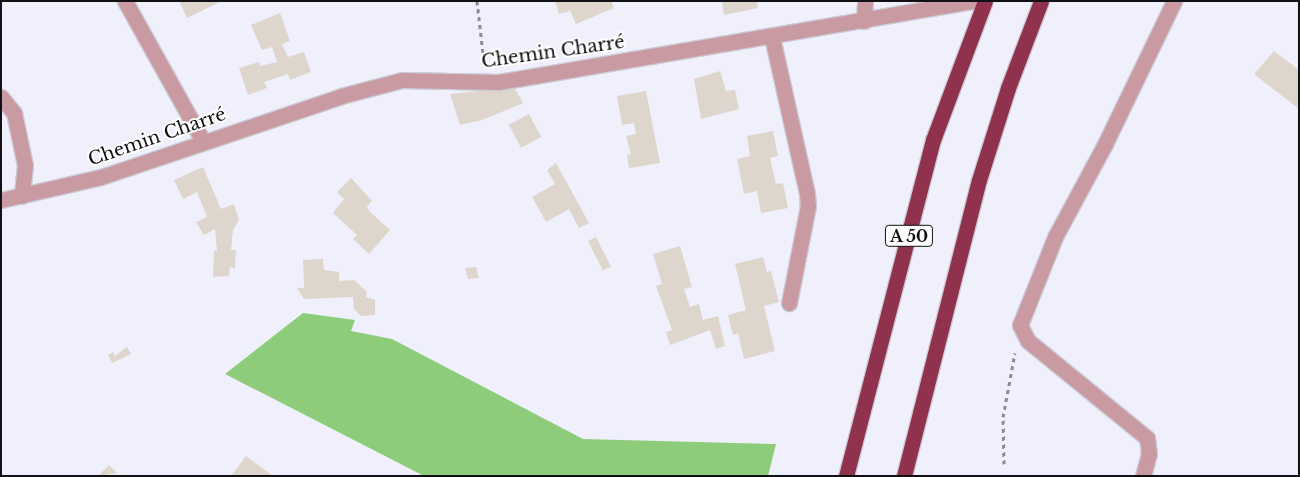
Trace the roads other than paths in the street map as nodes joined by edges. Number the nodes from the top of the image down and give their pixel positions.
1 (125, 1) edge
2 (865, 1) edge
3 (972, 1) edge
4 (985, 1) edge
5 (1041, 1) edge
6 (1174, 1) edge
7 (864, 21) junction
8 (772, 37) junction
9 (1, 96) edge
10 (203, 141) junction
11 (22, 196) junction
12 (1, 200) edge
13 (789, 303) dead end
14 (846, 476) edge
15 (904, 476) edge
16 (1143, 476) edge

1 - 10 street
2 - 7 street
3 - 7 street, Chemin Charré
4 - 14 highway, A 50
5 - 15 highway
6 - 16 street
7 - 8 street, Chemin Charré
8 - 10 street, Chemin Charré
8 - 13 street
9 - 11 street
10 - 11 street, Chemin Charré
11 - 12 street, Chemin Charré

